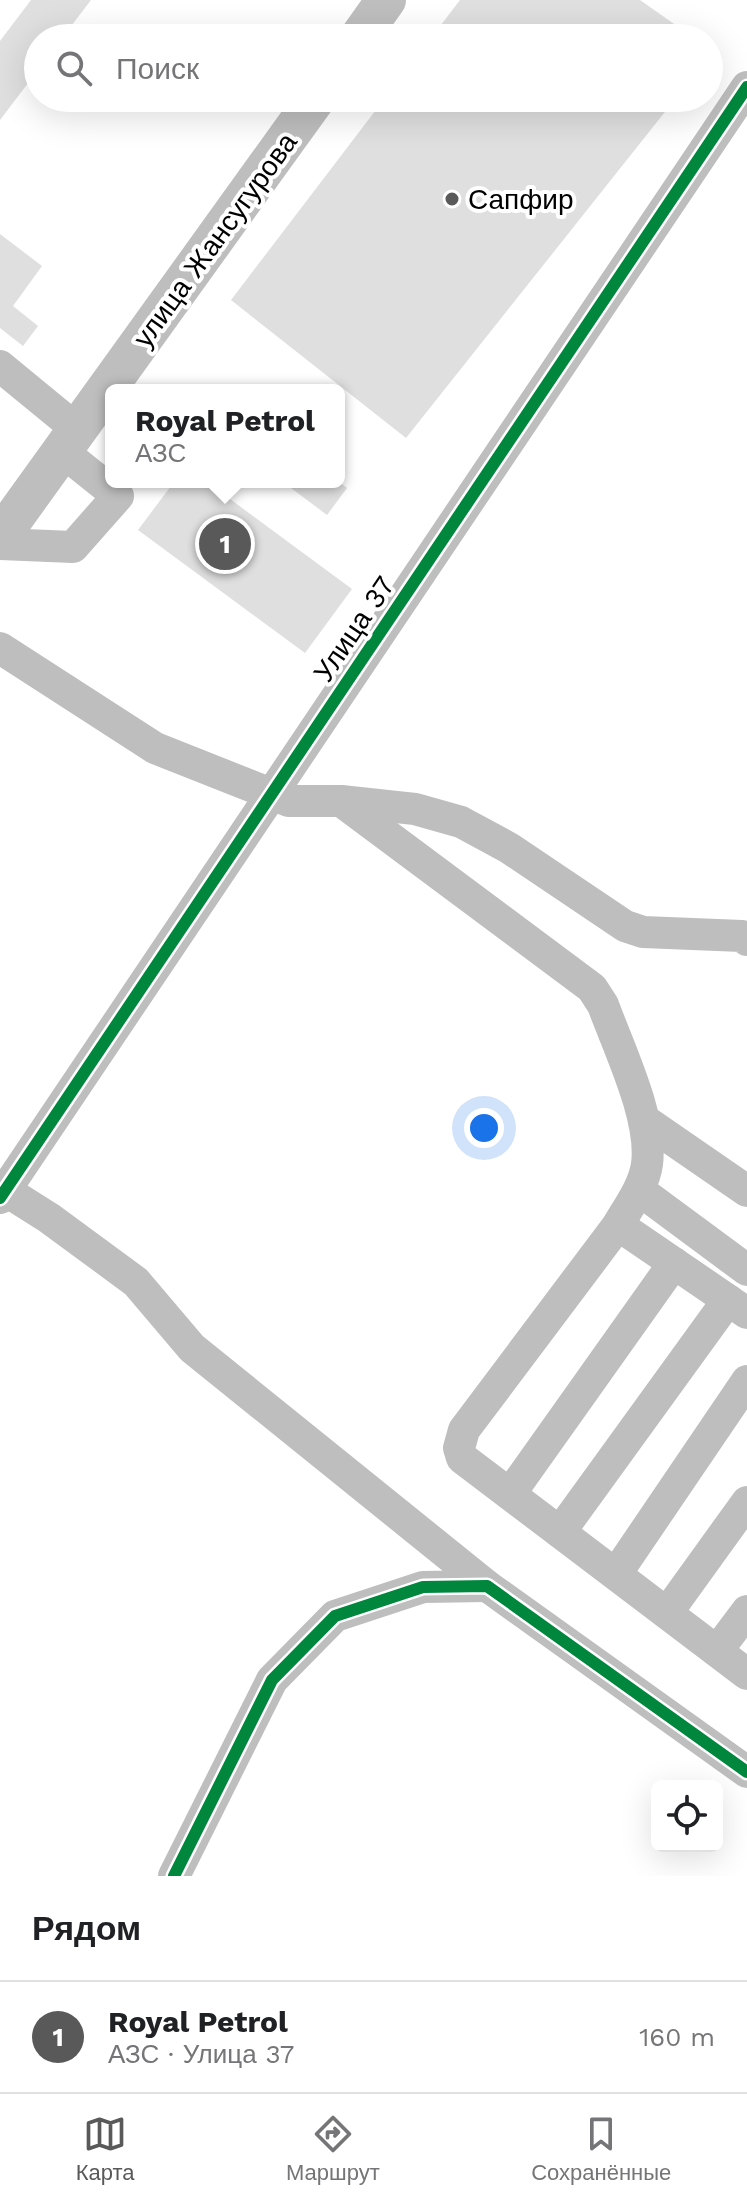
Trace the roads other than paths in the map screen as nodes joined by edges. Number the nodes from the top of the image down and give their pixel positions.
1 (386, 0) edge
2 (369, 24) edge
3 (747, 87) edge
4 (306, 112) edge
5 (0, 366) edge
6 (112, 384) edge
7 (105, 394) edge
8 (71, 442) junction
9 (105, 481) edge
10 (111, 488) edge
11 (0, 537) edge
12 (0, 544) edge
13 (0, 648) edge
14 (289, 801) junction
15 (341, 801) junction
16 (745, 937) edge
17 (644, 1120) junction
18 (639, 1190) junction
19 (747, 1191) edge
20 (6, 1194) edge
21 (618, 1225) junction
22 (674, 1263) junction
23 (747, 1270) edge
24 (737, 1306) edge
25 (747, 1381) edge
26 (510, 1494) junction
27 (747, 1502) edge
28 (560, 1532) junction
29 (616, 1574) junction
30 (487, 1586) junction
31 (747, 1611) edge
32 (667, 1613) junction
33 (717, 1651) junction
34 (747, 1674) edge
35 (747, 1772) edge
36 (174, 1876) edge

1 - 2 main road
3 - 20 street, Улица 37
4 - 6 main road, улица Жансугурова
5 - 8 street
7 - 8 main road, улица Жансугурова
8 - 9 street
8 - 11 main road, улица Жансугурова
10 - 12 street
13 - 14 street
14 - 15 street
14 - 20 street
15 - 16 street
15 - 17 street
17 - 18 street
17 - 19 street
18 - 21 street
18 - 23 street
20 - 30 street
21 - 22 street
21 - 26 street
22 - 24 street
22 - 26 street
24 - 28 street
25 - 29 street
26 - 28 street
27 - 32 street
28 - 29 street
29 - 32 street
30 - 35 street
30 - 36 street
31 - 33 street
32 - 33 street
33 - 34 street

